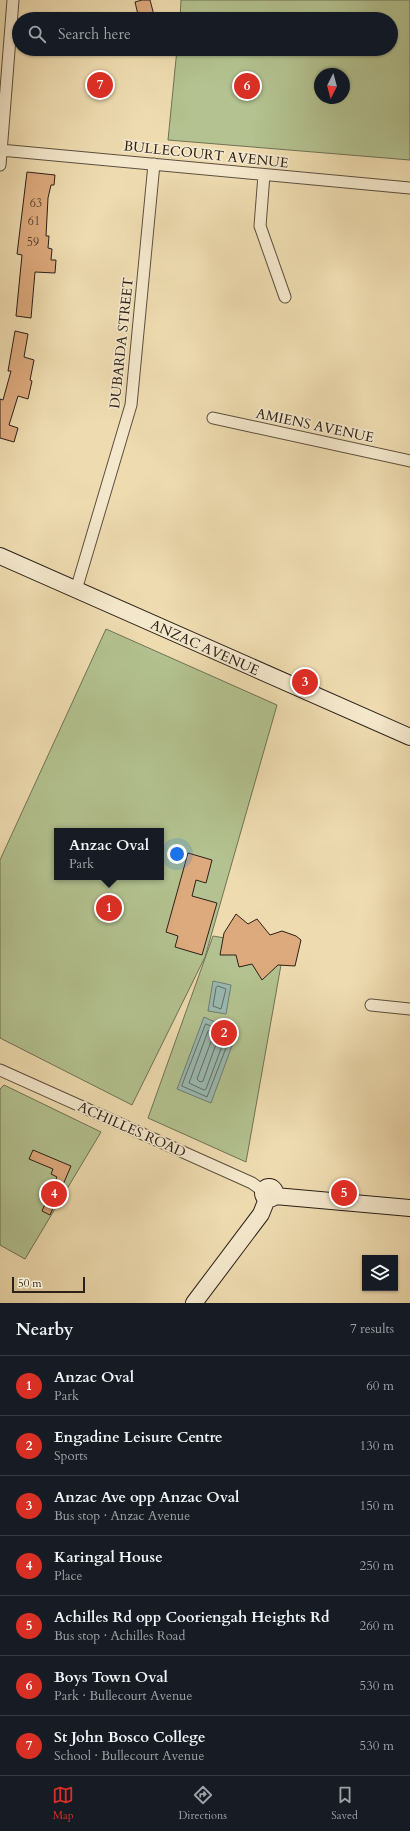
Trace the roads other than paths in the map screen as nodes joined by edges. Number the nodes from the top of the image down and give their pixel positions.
1 (13, 0) edge
2 (12, 12) edge
3 (12, 12) edge
4 (1, 150) edge
5 (154, 164) junction
6 (0, 165) edge
7 (264, 175) junction
8 (410, 188) edge
9 (285, 297) dead end
10 (213, 418) dead end
11 (410, 461) edge
12 (0, 556) edge
13 (76, 590) junction
14 (410, 737) edge
15 (371, 1005) dead end
16 (410, 1009) edge
17 (0, 1070) edge
18 (269, 1195) junction
19 (410, 1208) edge
20 (194, 1303) edge

1 - 3 street
2 - 4 street
4 - 5 street, BULLECOURT AVENUE
4 - 6 street
5 - 7 street, BULLECOURT AVENUE
5 - 13 street, DUBARDA STREET
7 - 8 street, BULLECOURT AVENUE
7 - 9 street
10 - 11 street, AMIENS AVENUE
12 - 13 street, ANZAC AVENUE
13 - 14 street, ANZAC AVENUE
15 - 16 street
17 - 18 street, ACHILLES ROAD
18 - 19 street, ACHILLES ROAD
18 - 20 street

